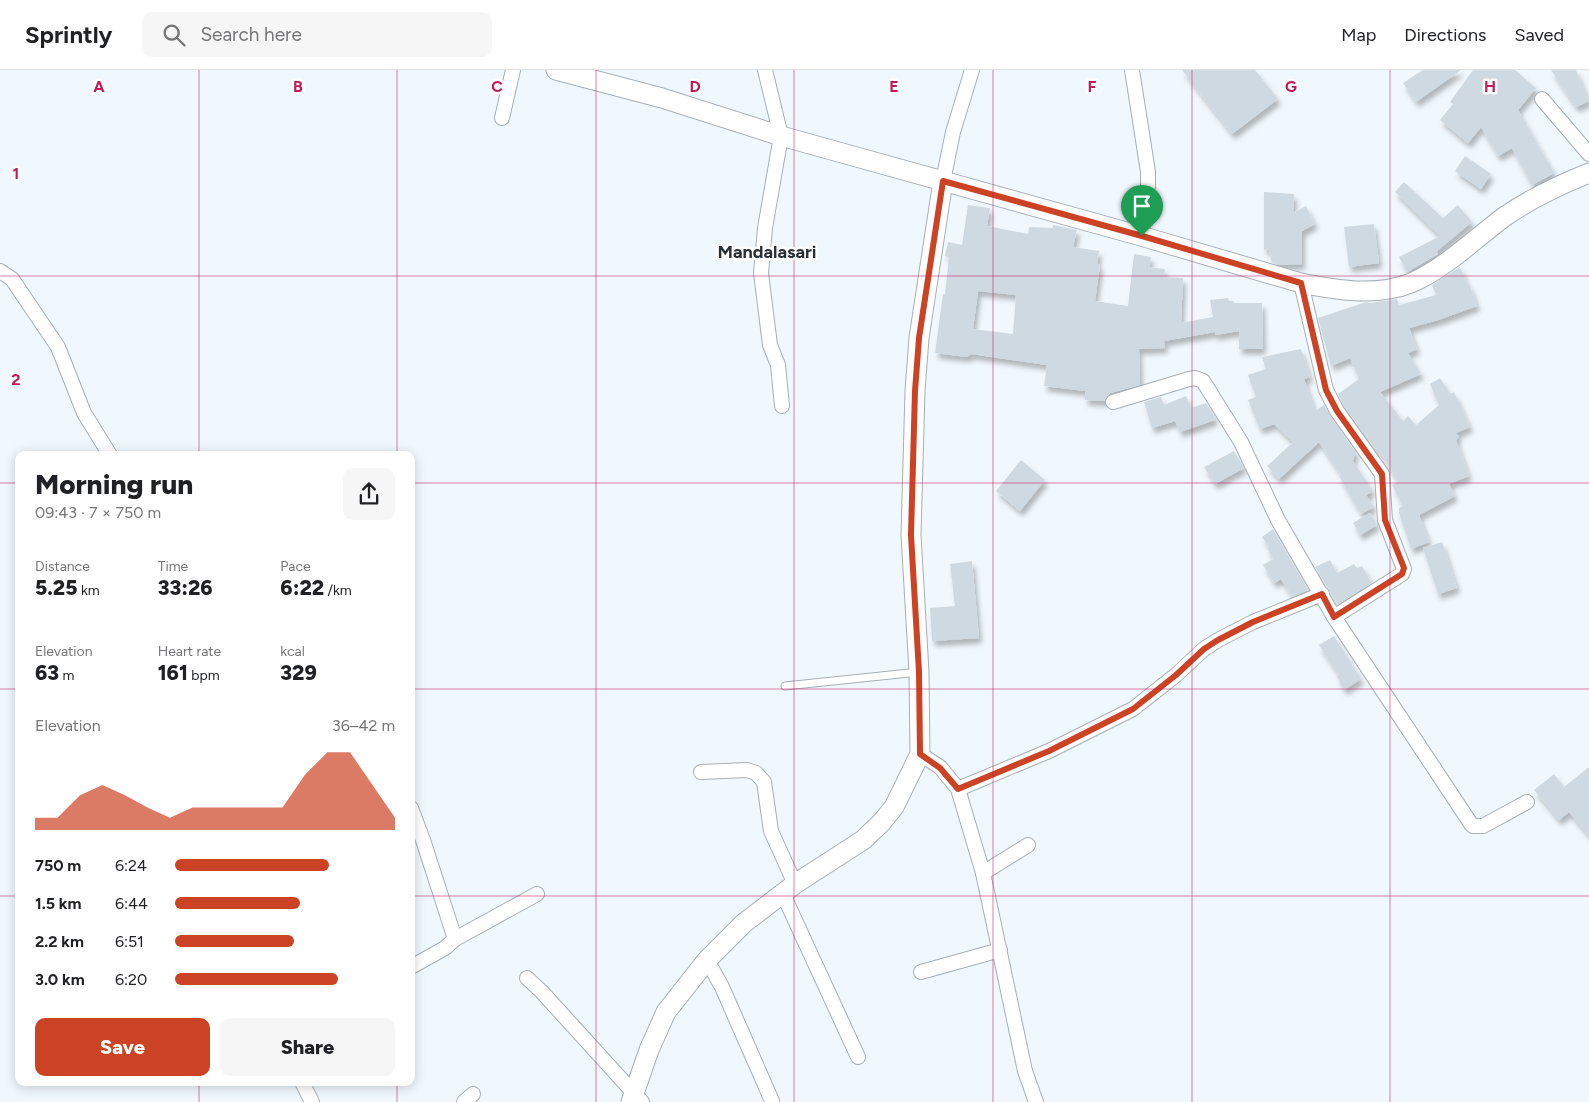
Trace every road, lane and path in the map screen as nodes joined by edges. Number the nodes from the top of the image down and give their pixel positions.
1 (513, 70) edge
2 (556, 70) edge
3 (765, 70) edge
4 (972, 70) edge
5 (1132, 70) edge
6 (1542, 99) dead end
7 (502, 118) dead end
8 (781, 136) junction
9 (1589, 154) edge
10 (1589, 173) edge
11 (943, 181) junction
12 (1142, 236) junction
13 (0, 271) edge
14 (1301, 283) junction
15 (1112, 402) dead end
16 (782, 406) dead end
17 (108, 451) edge
18 (1322, 594) junction
19 (1334, 617) junction
20 (919, 672) junction
21 (785, 686) dead end
22 (920, 754) junction
23 (701, 772) dead end
24 (958, 789) junction
25 (1527, 802) dead end
26 (415, 818) edge
27 (1028, 845) dead end
28 (983, 873) junction
29 (789, 889) junction
30 (537, 894) dead end
31 (455, 939) junction
32 (1000, 950) junction
33 (707, 960) junction
34 (415, 966) edge
35 (921, 972) dead end
36 (527, 978) dead end
37 (858, 1057) dead end
38 (304, 1086) edge
39 (636, 1099) edge
40 (772, 1101) edge
41 (312, 1102) edge
42 (1036, 1102) edge

1 - 7 street
2 - 8 street
3 - 8 street
4 - 11 street
5 - 12 street
6 - 9 street
8 - 11 street
8 - 16 street
10 - 14 street
11 - 12 street
11 - 20 street
12 - 14 street
13 - 17 street
14 - 19 street
15 - 18 street
18 - 19 street
18 - 24 street
19 - 25 street
20 - 21 lane
20 - 22 street
22 - 24 street
22 - 29 street
23 - 29 street
24 - 28 street
26 - 31 street
27 - 28 street
28 - 32 street
29 - 33 street
29 - 37 street
30 - 31 street
31 - 34 street
32 - 35 street
32 - 42 street
33 - 39 street
33 - 40 street
36 - 39 street
38 - 41 street

